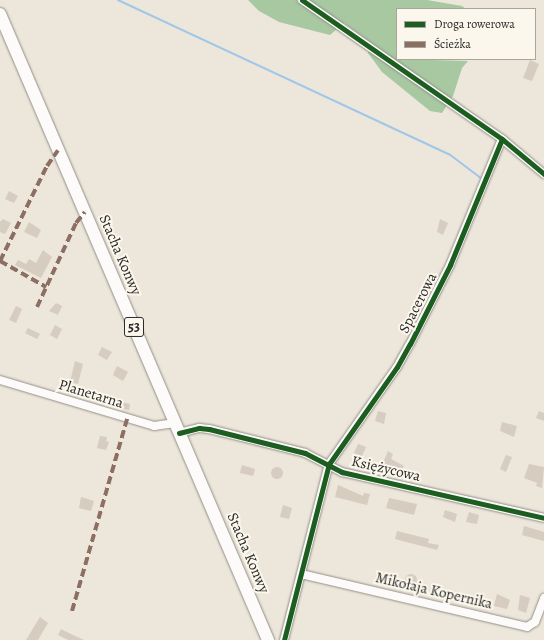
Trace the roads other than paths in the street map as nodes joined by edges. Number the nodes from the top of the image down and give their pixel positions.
1 (302, 0) edge
2 (0, 14) edge
3 (502, 139) junction
4 (544, 174) edge
5 (0, 380) edge
6 (177, 428) junction
7 (328, 464) junction
8 (544, 518) edge
9 (301, 574) junction
10 (544, 598) edge
11 (268, 640) edge
12 (284, 640) edge

1 - 3 street
2 - 6 main road, Stacha Konwy / 53
3 - 4 street
3 - 7 street, Spacerowa
5 - 6 street, Planetarna
6 - 7 street, Księżycowa
6 - 11 main road, Stacha Konwy / 53
7 - 8 street, Księżycowa
7 - 9 street
9 - 10 street, Mikołaja Kopernika
9 - 12 street

